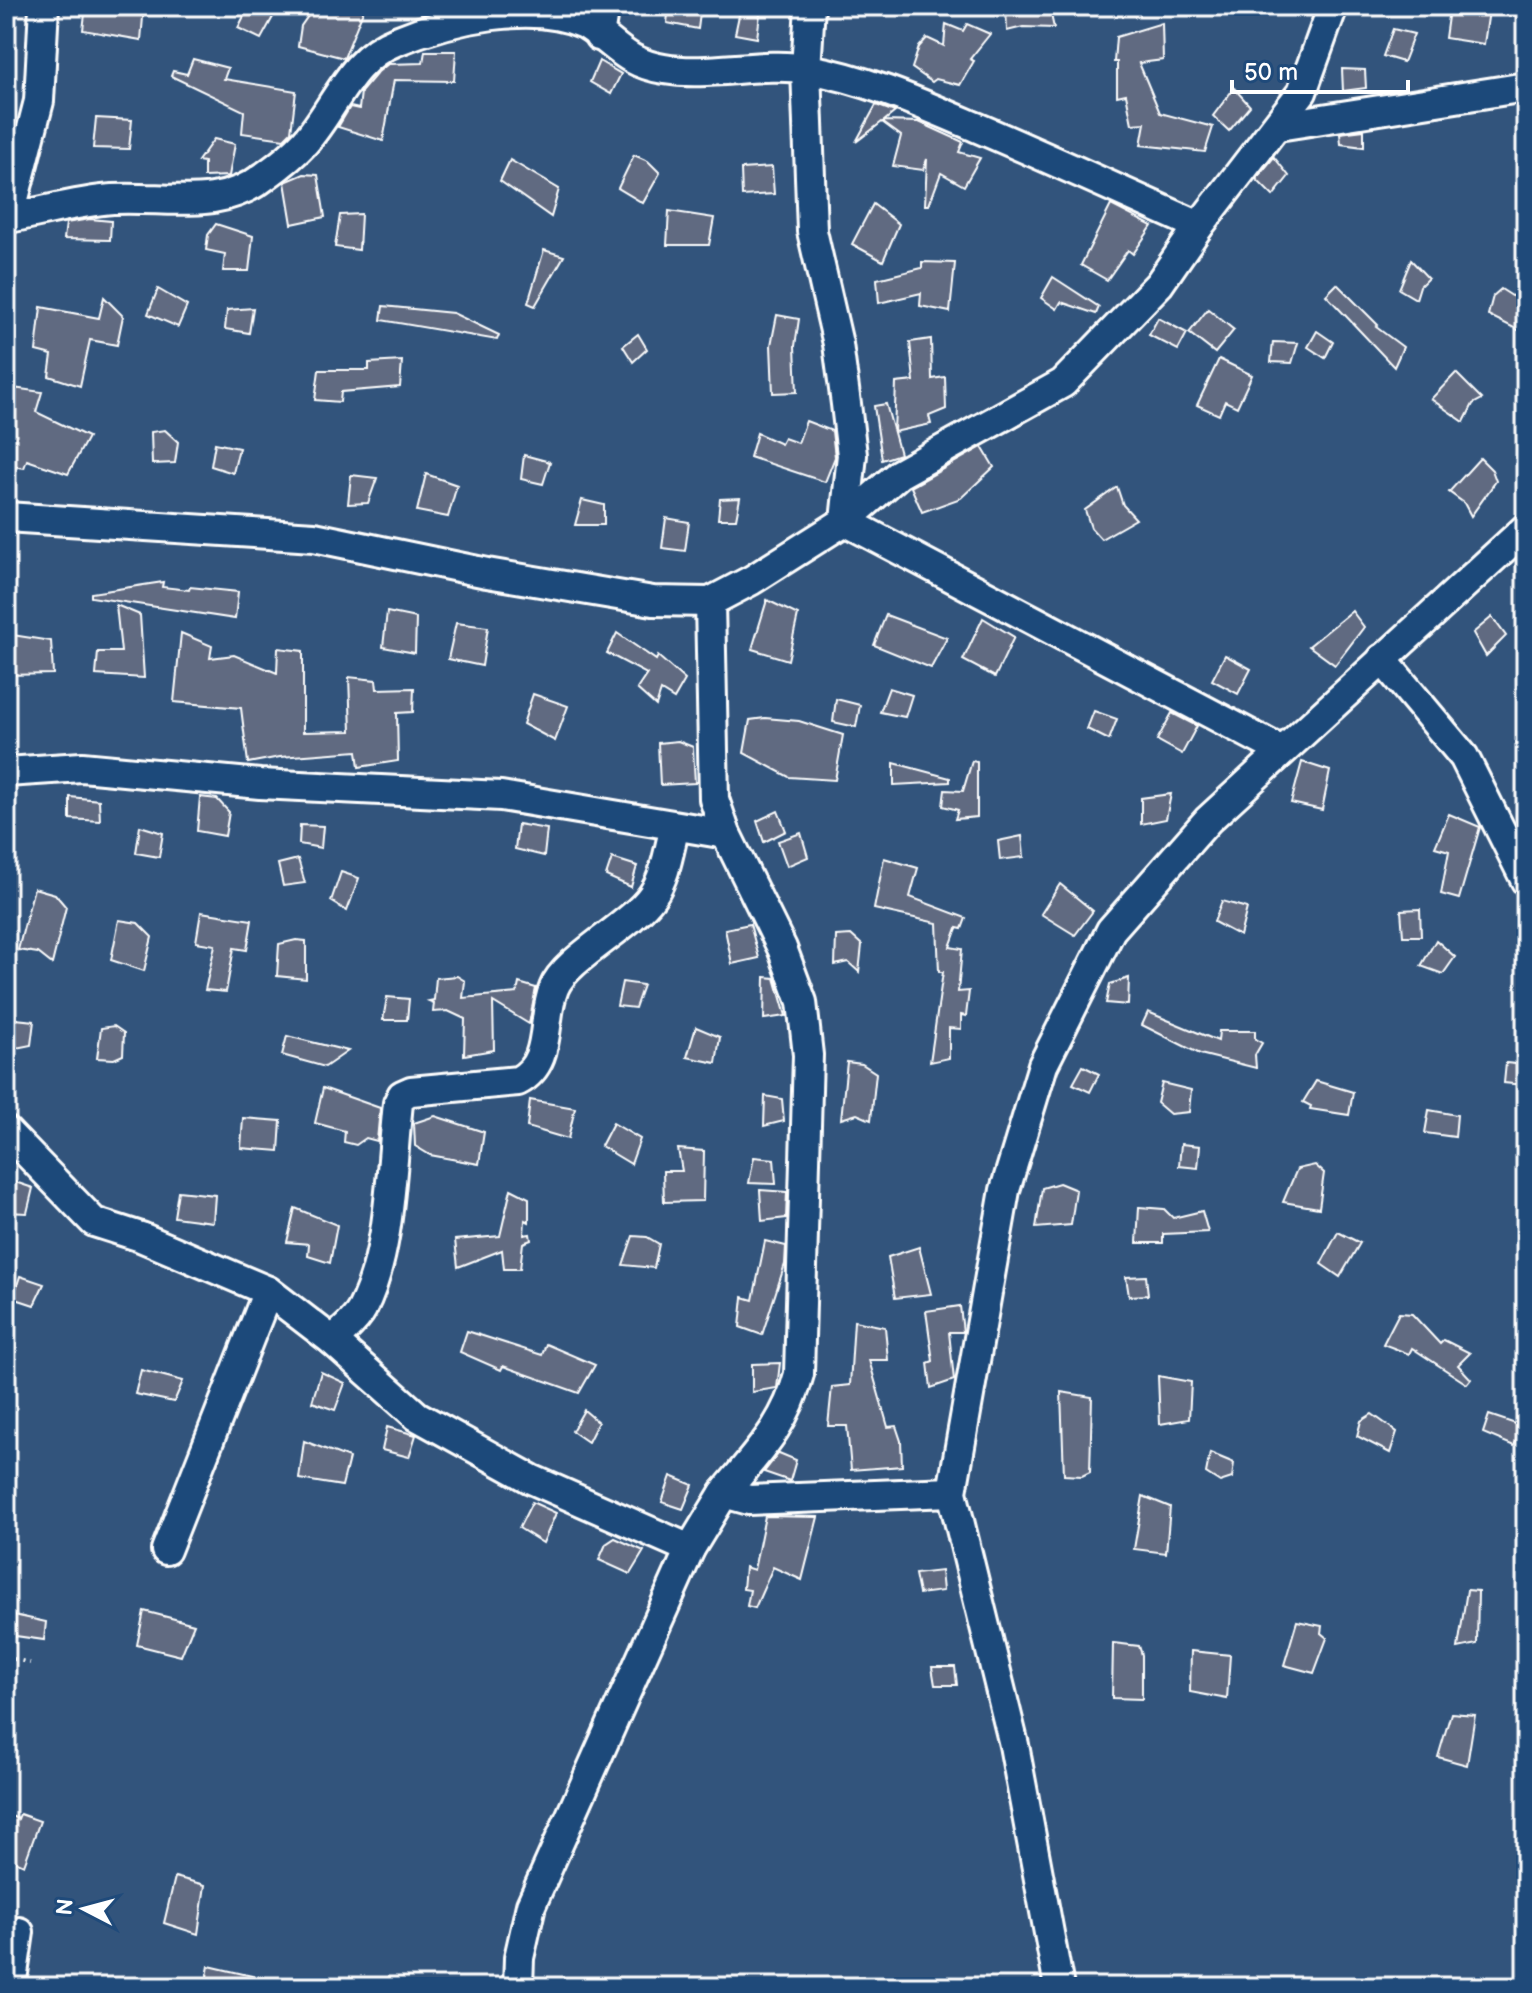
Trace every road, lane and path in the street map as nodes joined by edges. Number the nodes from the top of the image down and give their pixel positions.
1 (44, 6) edge
2 (604, 6) edge
3 (810, 6) edge
4 (1333, 6) edge
5 (599, 36) junction
6 (806, 69) junction
7 (1526, 87) edge
8 (1278, 126) junction
9 (8, 218) edge
10 (1199, 226) junction
11 (6, 517) edge
12 (845, 521) junction
13 (1526, 528) edge
14 (710, 602) junction
15 (1382, 659) junction
16 (1282, 751) junction
17 (6, 772) edge
18 (675, 826) junction
19 (726, 834) junction
20 (1526, 881) edge
21 (6, 1131) edge
22 (268, 1291) junction
23 (333, 1341) junction
24 (952, 1492) junction
25 (724, 1493) junction
26 (690, 1549) junction
27 (166, 1550) dead end
28 (6, 1657) edge
29 (30, 1663) dead end
30 (19, 1932) dead end
31 (11, 1987) edge
32 (518, 1987) edge
33 (1059, 1987) edge

1 - 9 street
2 - 5 street
3 - 6 street
4 - 8 street
5 - 6 street
5 - 9 street
6 - 10 street
6 - 12 street
7 - 8 street
8 - 10 street
10 - 12 street
11 - 14 street
12 - 14 street
12 - 16 street
13 - 15 street
14 - 19 street
15 - 16 street
15 - 20 street
16 - 24 street
17 - 18 street
18 - 19 street
18 - 23 street
19 - 25 street
21 - 22 street
22 - 23 street
22 - 27 street
23 - 26 street
24 - 25 street
24 - 33 street
25 - 26 street
26 - 32 street
28 - 29 path
30 - 31 street

